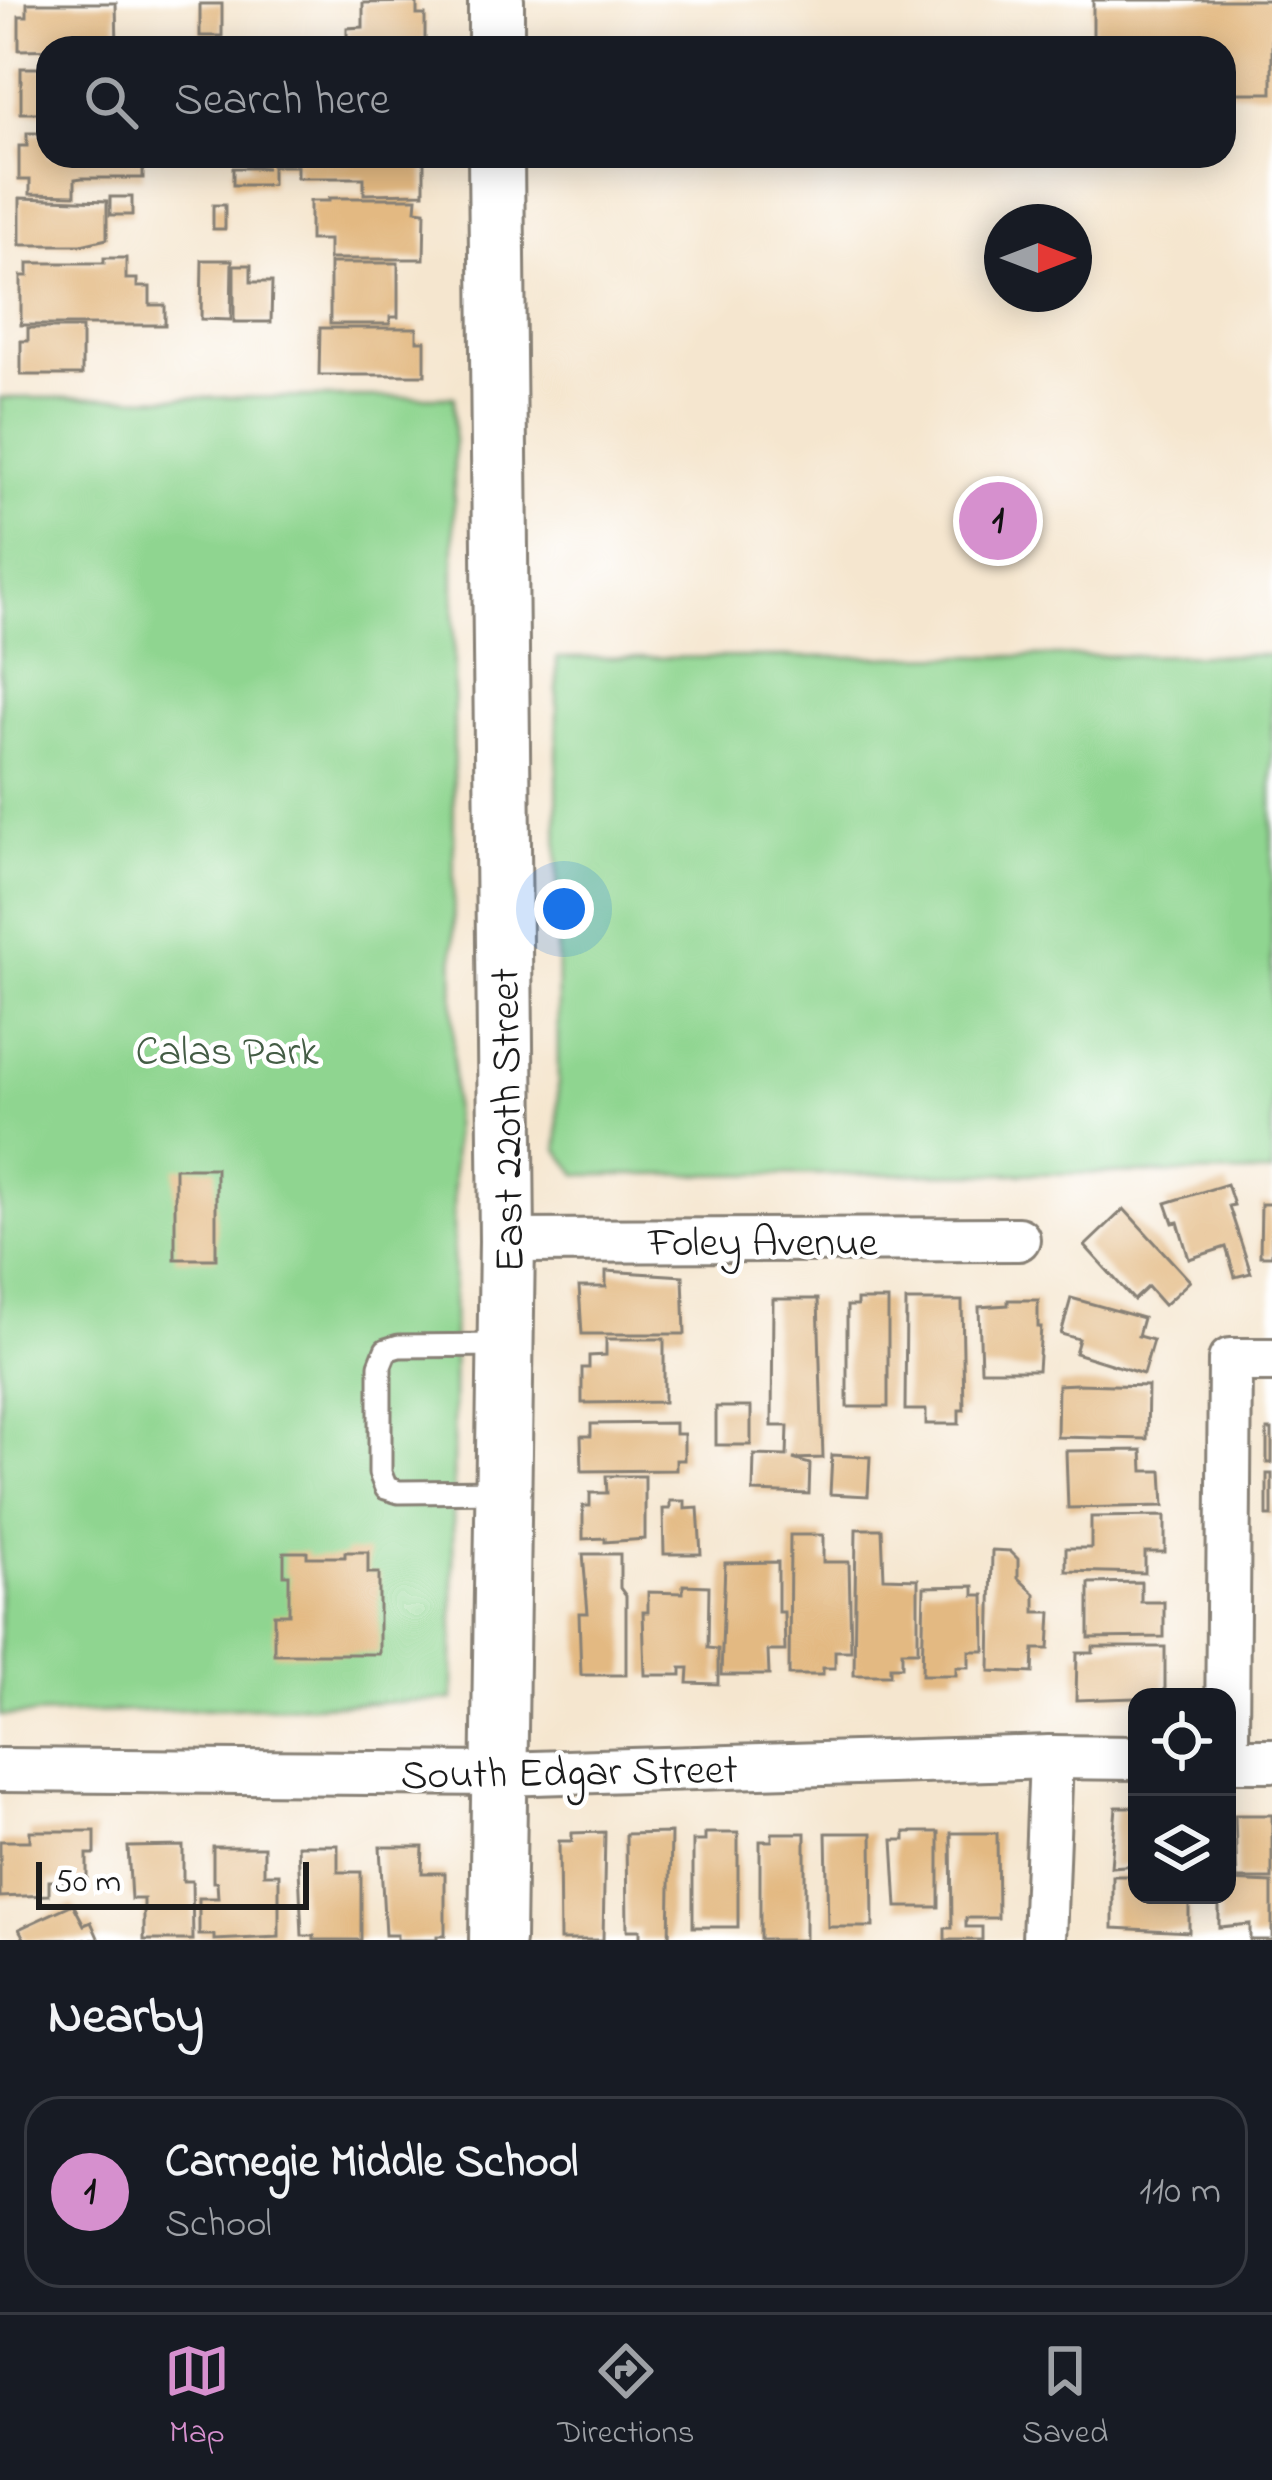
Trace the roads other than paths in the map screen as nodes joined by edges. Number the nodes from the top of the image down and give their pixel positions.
1 (496, 0) edge
2 (496, 36) edge
3 (496, 168) edge
4 (1018, 1239) dead end
5 (507, 1241) junction
6 (506, 1345) junction
7 (1251, 1360) edge
8 (504, 1491) junction
9 (1230, 1688) edge
10 (1051, 1757) junction
11 (1128, 1758) edge
12 (1236, 1760) edge
13 (1272, 1760) edge
14 (0, 1769) edge
15 (501, 1774) junction
16 (497, 1940) edge
17 (1044, 1940) edge

1 - 2 street
3 - 5 street, East 220th Street
4 - 5 street, Foley Avenue
5 - 6 street, East 220th Street
6 - 8 street, East 220th Street
6 - 8 lane
7 - 9 street
8 - 15 street, East 220th Street
10 - 11 street, South Edgar Street
10 - 15 street, South Edgar Street
10 - 17 street
12 - 13 street
14 - 15 street, South Edgar Street
15 - 16 street, East 220th Street

